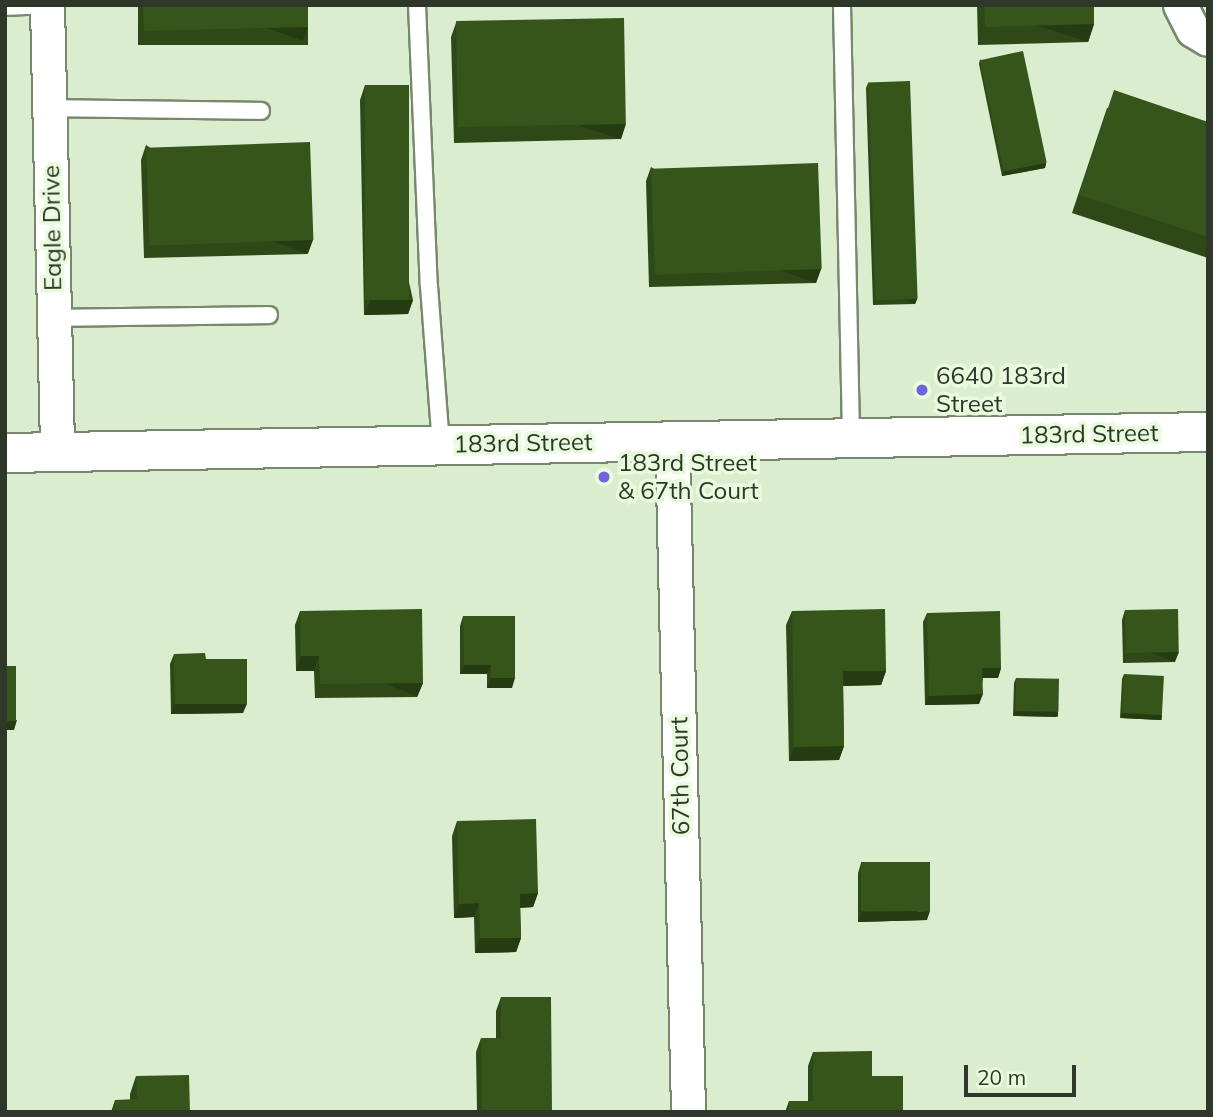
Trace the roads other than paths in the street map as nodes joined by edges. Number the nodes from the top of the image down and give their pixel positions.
1 (47, 5) edge
2 (417, 5) edge
3 (842, 5) edge
4 (1180, 5) edge
5 (5, 7) edge
6 (1208, 39) edge
7 (49, 108) junction
8 (261, 111) dead end
9 (269, 314) dead end
10 (54, 318) junction
11 (1208, 432) edge
12 (851, 438) junction
13 (672, 441) junction
14 (441, 445) junction
15 (57, 451) junction
16 (5, 453) edge
17 (688, 1112) edge

1 - 5 lane
1 - 7 street, Eagle Drive
2 - 14 lane
3 - 12 lane
4 - 6 street
7 - 8 lane
7 - 10 street, Eagle Drive
9 - 10 lane
10 - 15 street, Eagle Drive
11 - 12 street, 183rd Street
12 - 13 street, 183rd Street
13 - 14 street, 183rd Street
13 - 17 street, 67th Court
14 - 15 street, 183rd Street
15 - 16 street, 183rd Street

